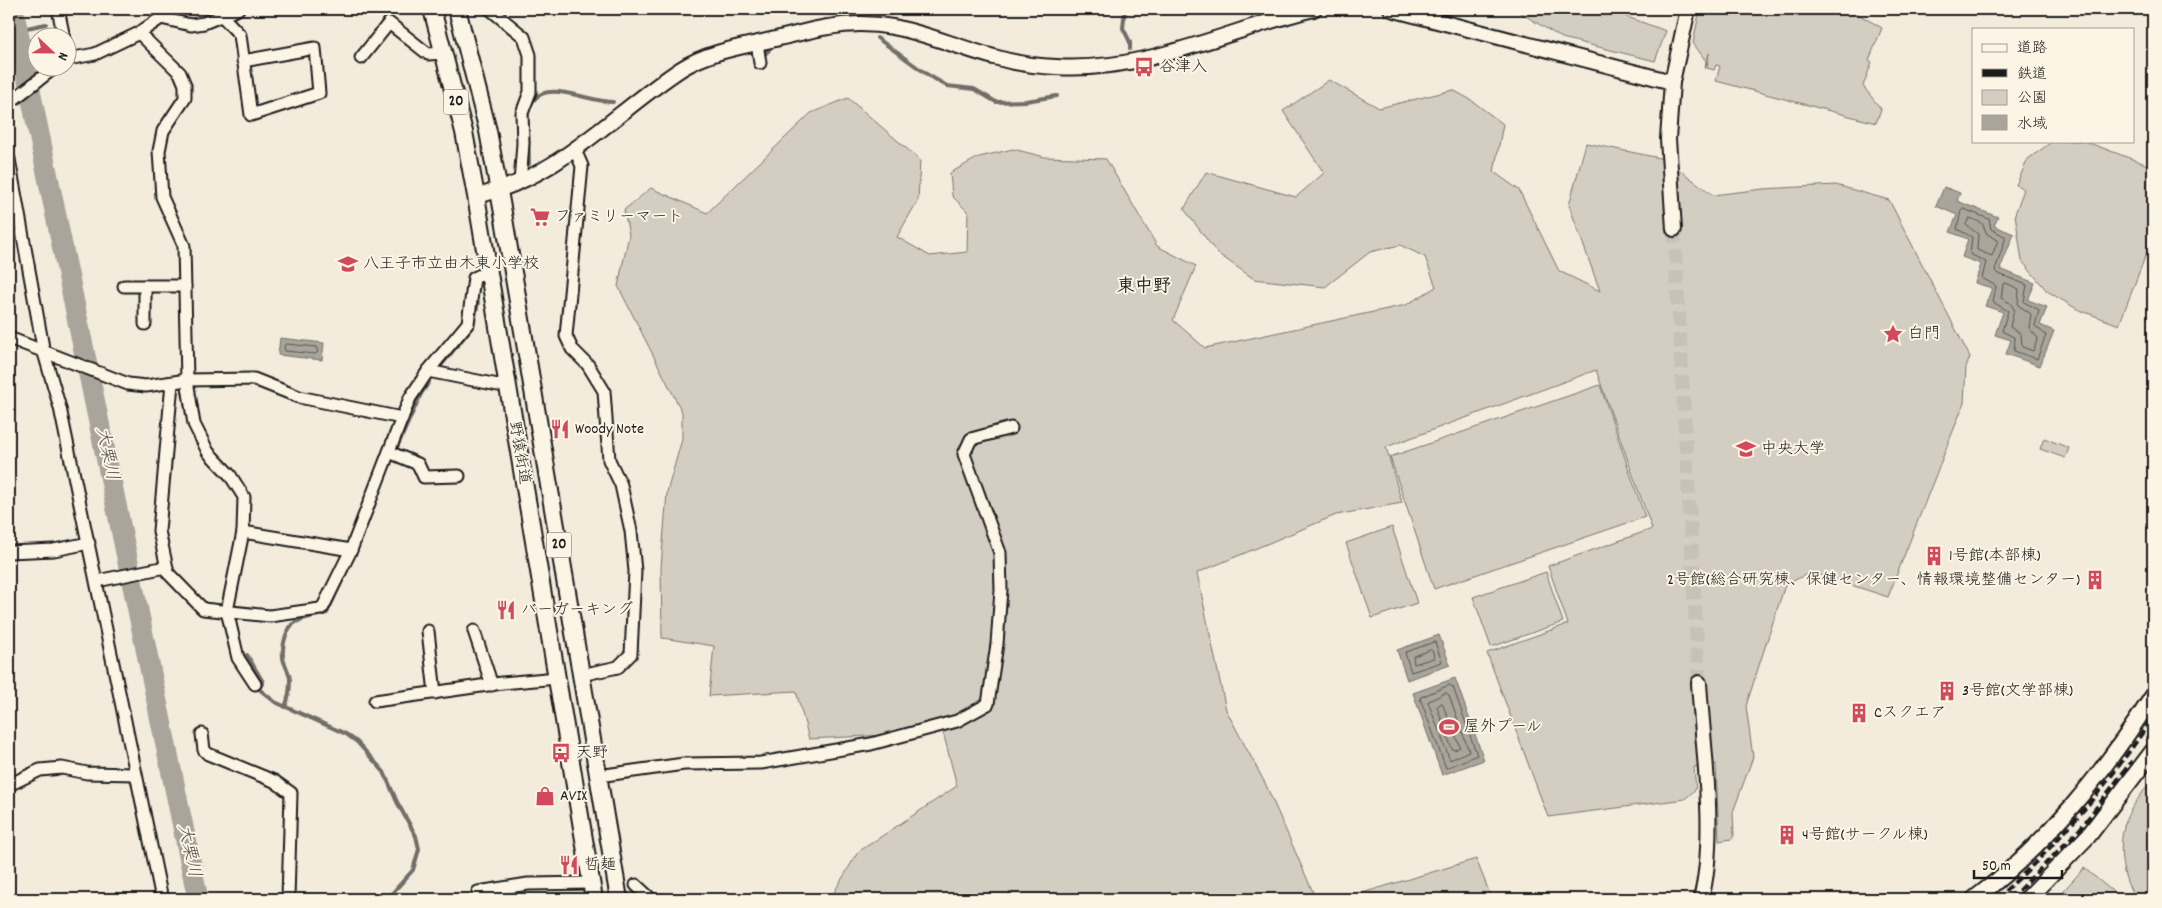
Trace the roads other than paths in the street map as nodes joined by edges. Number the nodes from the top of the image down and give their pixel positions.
1 (58, 9) edge
2 (238, 9) edge
3 (432, 9) edge
4 (457, 9) edge
5 (490, 9) edge
6 (1314, 9) edge
7 (1391, 9) edge
8 (1688, 9) edge
9 (157, 14) edge
10 (223, 17) junction
11 (62, 28) edge
12 (139, 33) junction
13 (757, 43) junction
14 (444, 53) junction
15 (78, 57) edge
16 (361, 58) dead end
17 (244, 61) junction
18 (760, 63) dead end
19 (41, 78) edge
20 (1672, 82) junction
21 (9, 103) edge
22 (574, 150) junction
23 (9, 159) edge
24 (520, 183) junction
25 (499, 191) junction
26 (476, 196) junction
27 (1674, 229) tunnel mouth
28 (489, 271) junction
29 (124, 286) dead end
30 (145, 286) junction
31 (185, 286) junction
32 (145, 324) dead end
33 (9, 338) edge
34 (46, 353) junction
35 (428, 371) junction
36 (187, 380) junction
37 (172, 383) junction
38 (508, 387) junction
39 (402, 418) junction
40 (1011, 428) dead end
41 (389, 452) junction
42 (459, 476) dead end
43 (243, 532) junction
44 (89, 543) junction
45 (351, 550) junction
46 (9, 552) edge
47 (164, 568) junction
48 (99, 581) junction
49 (227, 612) junction
50 (428, 631) dead end
51 (474, 631) dead end
52 (573, 632) junction
53 (552, 645) junction
54 (581, 674) junction
55 (557, 678) junction
56 (1699, 682) tunnel mouth
57 (255, 684) dead end
58 (492, 684) junction
59 (435, 693) junction
60 (2153, 696) edge
61 (375, 701) dead end
62 (202, 734) dead end
63 (2153, 751) edge
64 (134, 774) junction
65 (598, 776) junction
66 (9, 785) edge
67 (592, 883) junction
68 (616, 883) junction
69 (636, 885) dead end
70 (162, 899) edge
71 (288, 899) edge
72 (479, 899) edge
73 (594, 899) edge
74 (619, 899) edge
75 (650, 899) edge
76 (1701, 899) edge
77 (1974, 899) edge
78 (2027, 899) edge

1 - 11 street
2 - 10 street
3 - 14 main road, 野猿街道 / 20
4 - 25 main road, 野猿街道 / 20
5 - 24 street
6 - 13 street
7 - 20 street
8 - 20 street
9 - 10 street
9 - 12 street
10 - 17 street
12 - 15 street
12 - 31 street
13 - 18 street
13 - 22 street
14 - 16 street
14 - 26 main road, 野猿街道 / 20
17 - 17 street
19 - 21 street
20 - 27 street
22 - 24 street
22 - 54 street
23 - 34 street
24 - 25 street
25 - 26 street
25 - 52 main road, 野猿街道 / 20
26 - 28 main road, 野猿街道 / 20
28 - 35 street
28 - 38 main road, 野猿街道 / 20
29 - 30 street
30 - 31 street
30 - 32 street
31 - 36 street
33 - 34 street
34 - 37 street
34 - 44 street
35 - 38 street
35 - 39 street
36 - 37 street
36 - 39 street
36 - 43 street
37 - 47 street
38 - 53 main road, 野猿街道 / 20
39 - 41 street
40 - 65 street
41 - 42 street
41 - 45 street
43 - 45 street
43 - 49 street
44 - 46 street
44 - 48 street
45 - 49 street
47 - 48 street
47 - 49 street
48 - 64 street
49 - 57 street
50 - 59 street
51 - 58 street
52 - 53 main road
52 - 54 main road, 野猿街道 / 20
53 - 55 main road, 野猿街道 / 20
54 - 55 main road
54 - 65 main road, 野猿街道 / 20
55 - 58 street
55 - 67 main road, 野猿街道 / 20
56 - 76 street
58 - 59 street
59 - 61 street
60 - 77 main road
62 - 71 street
63 - 78 main road
64 - 66 street
64 - 70 street
65 - 68 main road, 野猿街道 / 20
67 - 68 main road
67 - 72 street
67 - 73 main road, 野猿街道 / 20
68 - 74 main road, 野猿街道 / 20
69 - 75 street

